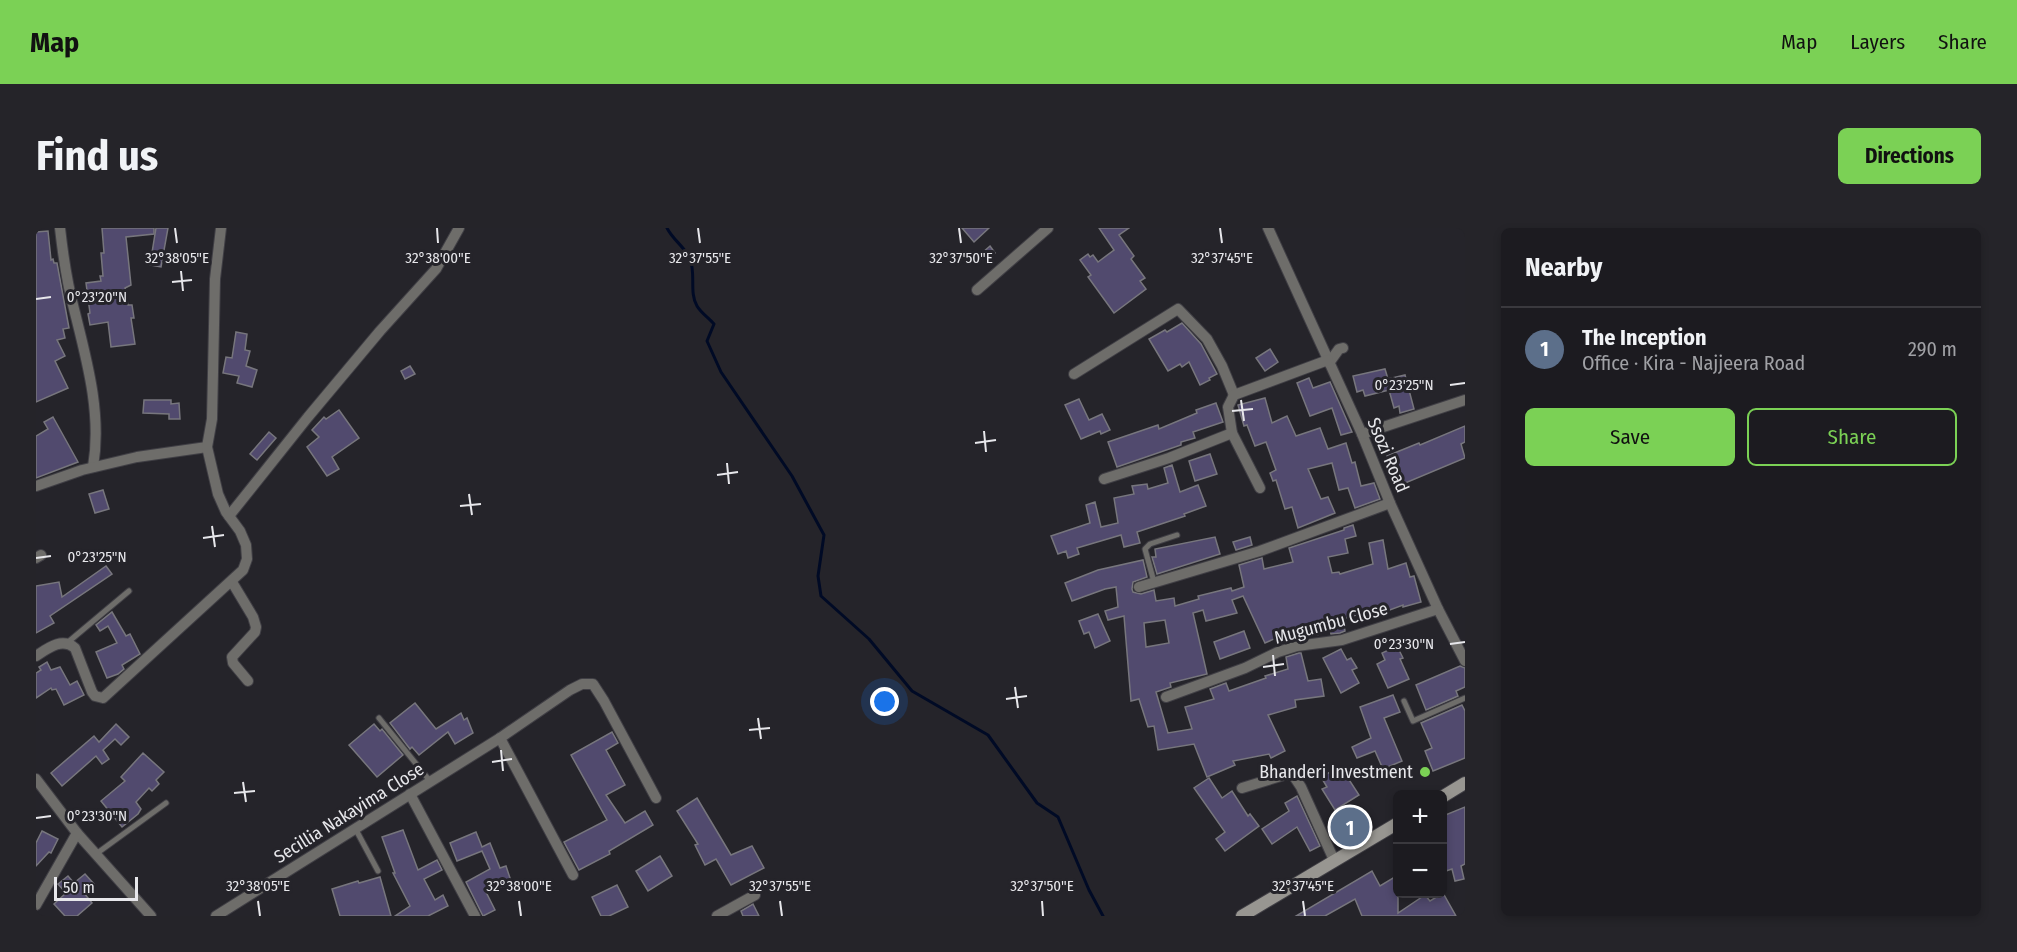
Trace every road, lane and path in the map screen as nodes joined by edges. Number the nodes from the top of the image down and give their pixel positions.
1 (60, 228) edge
2 (221, 228) edge
3 (460, 228) edge
4 (1048, 228) edge
5 (1268, 228) edge
6 (977, 290) dead end
7 (1343, 348) dead end
8 (1328, 362) junction
9 (1074, 374) dead end
10 (1234, 395) junction
11 (1465, 400) edge
12 (1233, 433) junction
13 (1362, 434) junction
14 (207, 447) junction
15 (93, 467) junction
16 (1104, 479) dead end
17 (36, 486) edge
18 (1260, 488) dead end
19 (1390, 503) junction
20 (229, 516) junction
21 (1178, 535) dead end
22 (232, 582) junction
23 (1154, 582) junction
24 (1139, 587) dead end
25 (129, 591) dead end
26 (1438, 609) junction
27 (67, 643) junction
28 (36, 656) edge
29 (1465, 661) edge
30 (248, 681) dead end
31 (1166, 697) dead end
32 (1465, 698) edge
33 (1404, 701) dead end
34 (379, 718) dead end
35 (500, 738) junction
36 (36, 779) edge
37 (430, 781) junction
38 (1465, 783) edge
39 (1242, 788) dead end
40 (411, 794) junction
41 (1447, 794) edge
42 (656, 798) dead end
43 (166, 803) dead end
44 (1393, 826) edge
45 (355, 828) junction
46 (77, 833) junction
47 (96, 855) junction
48 (1334, 860) junction
49 (378, 871) dead end
50 (573, 874) dead end
51 (754, 895) dead end
52 (36, 905) edge
53 (150, 916) edge
54 (216, 916) edge
55 (475, 916) edge
56 (717, 916) edge
57 (1242, 916) edge

1 - 15 street
2 - 14 street
3 - 20 street
4 - 6 street
5 - 8 street, Ssozi Road
7 - 8 street
8 - 10 street
8 - 13 street, Ssozi Road
9 - 10 street
10 - 12 street
11 - 13 street
12 - 16 street
12 - 18 street
13 - 19 street, Ssozi Road
14 - 15 street
14 - 20 street
15 - 17 street
19 - 23 street
19 - 26 street, Ssozi Road
20 - 22 street
21 - 23 lane
22 - 27 street
22 - 30 street
23 - 24 street
25 - 27 lane
26 - 29 street, Ssozi Road
26 - 31 street, Mugumbu Close
27 - 28 street
32 - 33 lane
34 - 37 lane
35 - 37 street, Secillia Nakayima Close
35 - 42 street, Secillia Nakayima Close
35 - 50 street
36 - 46 street
37 - 40 street, Secillia Nakayima Close
38 - 41 main road
39 - 48 street
40 - 45 street, Secillia Nakayima Close
40 - 55 street
43 - 47 lane
44 - 48 main road
45 - 49 lane
45 - 54 street, Secillia Nakayima Close
46 - 47 street
46 - 52 street
47 - 53 street
48 - 57 main road
51 - 56 street

